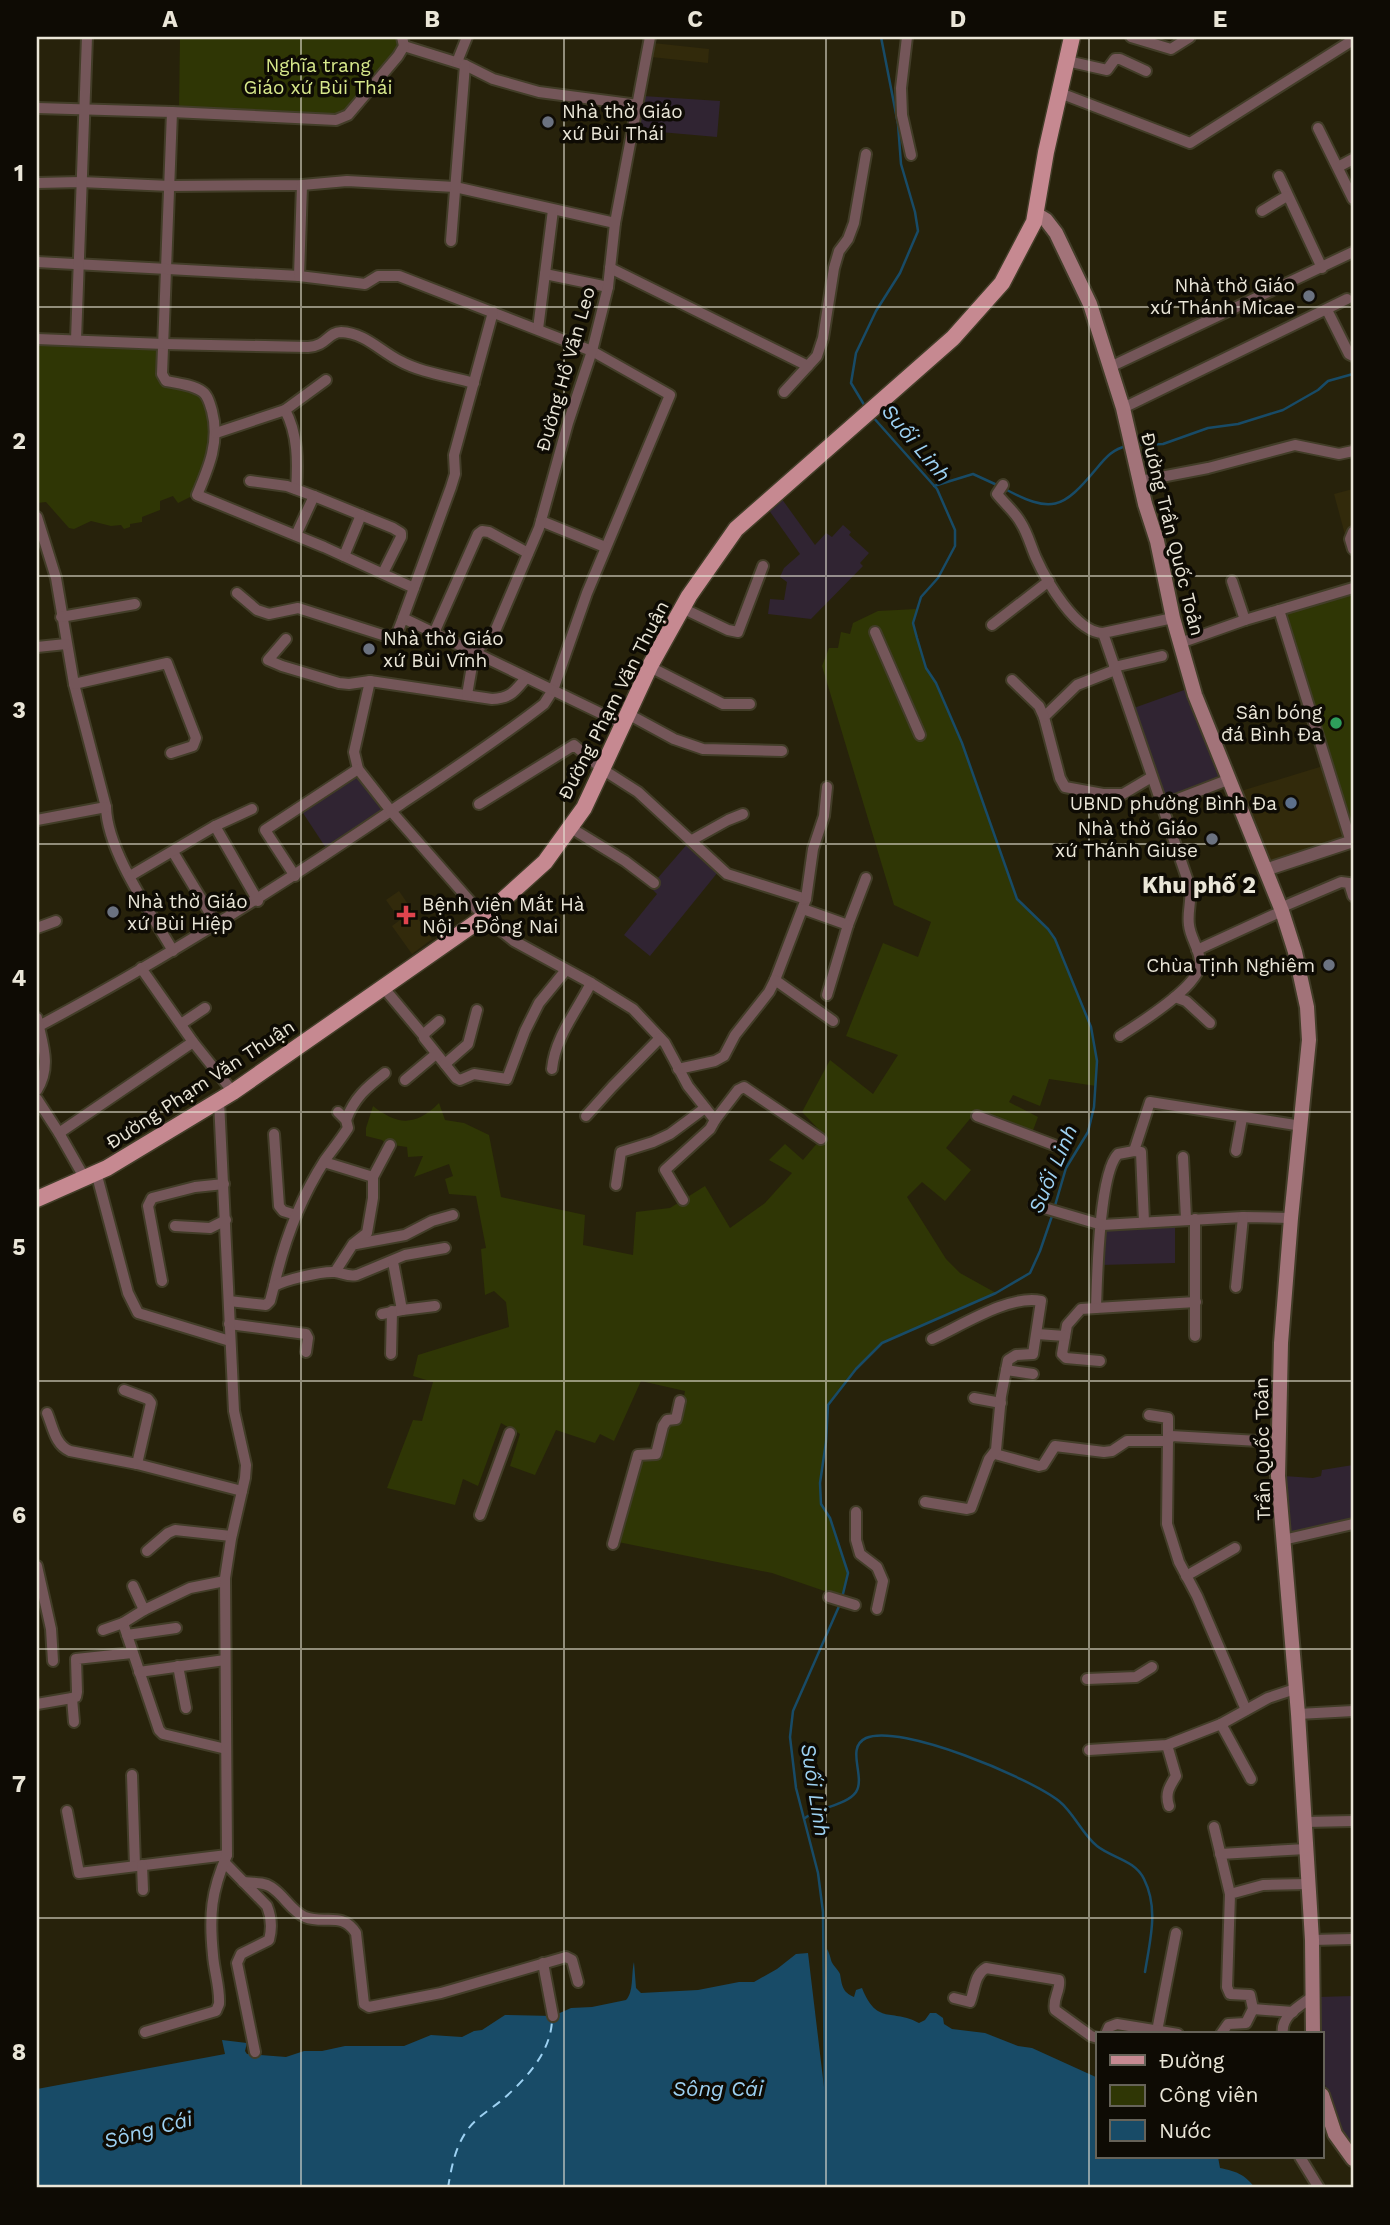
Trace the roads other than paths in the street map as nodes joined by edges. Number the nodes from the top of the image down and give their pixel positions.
1 (87, 37) edge
2 (467, 37) edge
3 (650, 37) edge
4 (907, 37) edge
5 (1072, 37) edge
6 (1131, 37) edge
7 (1190, 37) edge
8 (1353, 40) edge
9 (403, 41) edge
10 (1067, 61) junction
11 (461, 63) junction
12 (1146, 71) dead end
13 (1060, 93) junction
14 (638, 104) junction
15 (37, 108) edge
16 (83, 108) junction
17 (172, 112) junction
18 (1318, 128) dead end
19 (866, 154) dead end
20 (911, 155) dead end
21 (1353, 159) edge
22 (1338, 167) junction
23 (1279, 176) dead end
24 (81, 182) junction
25 (37, 183) edge
26 (302, 185) junction
27 (170, 186) junction
28 (455, 187) junction
29 (1287, 196) junction
30 (1353, 199) edge
31 (553, 210) junction
32 (1262, 211) dead end
33 (1036, 214) junction
34 (615, 223) junction
35 (451, 241) dead end
36 (1353, 252) edge
37 (37, 262) edge
38 (79, 264) junction
39 (610, 268) junction
40 (1322, 268) junction
41 (166, 269) junction
42 (545, 274) junction
43 (299, 276) junction
44 (608, 287) junction
45 (1347, 299) dead end
46 (1327, 310) junction
47 (493, 312) junction
48 (538, 329) junction
49 (37, 338) edge
50 (76, 340) junction
51 (164, 344) junction
52 (592, 351) junction
53 (1353, 356) edge
54 (808, 366) junction
55 (1110, 367) junction
56 (326, 380) dead end
57 (474, 383) junction
58 (784, 391) dead end
59 (1123, 408) junction
60 (285, 410) junction
61 (216, 433) junction
62 (1353, 452) edge
63 (250, 481) dead end
64 (1140, 481) junction
65 (1001, 488) dead end
66 (296, 489) junction
67 (313, 496) junction
68 (361, 515) junction
69 (37, 517) edge
70 (541, 521) junction
71 (1353, 531) edge
72 (296, 535) junction
73 (605, 547) junction
74 (1353, 549) edge
75 (528, 553) junction
76 (344, 556) junction
77 (763, 566) dead end
78 (383, 573) junction
79 (1049, 581) junction
80 (1232, 581) dead end
81 (414, 587) junction
82 (1353, 588) edge
83 (237, 593) dead end
84 (135, 604) dead end
85 (682, 608) junction
86 (1279, 610) junction
87 (61, 617) junction
88 (404, 618) junction
89 (1172, 618) junction
90 (1245, 620) junction
91 (992, 625) dead end
92 (875, 632) dead end
93 (434, 633) junction
94 (1102, 633) junction
95 (286, 639) dead end
96 (1180, 643) junction
97 (66, 644) junction
98 (37, 647) edge
99 (474, 654) junction
100 (1162, 656) dead end
101 (650, 667) junction
102 (1115, 668) junction
103 (526, 678) junction
104 (1012, 680) dead end
105 (370, 681) junction
106 (74, 684) junction
107 (553, 690) junction
108 (467, 695) junction
109 (750, 704) dead end
110 (1044, 717) junction
111 (626, 719) junction
112 (920, 735) dead end
113 (782, 751) dead end
114 (171, 753) dead end
115 (358, 769) junction
116 (602, 769) junction
117 (1150, 778) junction
118 (1230, 779) junction
119 (827, 787) dead end
120 (479, 804) dead end
121 (1160, 806) junction
122 (106, 807) junction
123 (252, 809) dead end
124 (391, 811) junction
125 (743, 814) dead end
126 (37, 820) edge
127 (215, 826) junction
128 (571, 828) junction
129 (692, 840) junction
130 (1352, 841) edge
131 (173, 852) junction
132 (1265, 870) junction
133 (130, 876) junction
134 (295, 876) junction
135 (866, 878) dead end
136 (654, 883) dead end
137 (1353, 896) edge
138 (258, 901) junction
139 (805, 904) junction
140 (1281, 910) junction
141 (484, 917) junction
142 (56, 921) dead end
143 (217, 925) junction
144 (848, 925) junction
145 (37, 928) edge
146 (1197, 950) junction
147 (173, 951) junction
148 (141, 968) junction
149 (566, 970) junction
150 (775, 980) junction
151 (591, 983) junction
152 (383, 987) junction
153 (827, 995) dead end
154 (1175, 997) junction
155 (205, 1008) dead end
156 (477, 1010) dead end
157 (439, 1021) dead end
158 (833, 1021) dead end
159 (38, 1022) edge
160 (1210, 1023) dead end
161 (181, 1024) junction
162 (424, 1036) junction
163 (1120, 1036) dead end
164 (660, 1038) junction
165 (193, 1042) junction
166 (436, 1054) junction
167 (445, 1064) junction
168 (552, 1069) dead end
169 (678, 1069) junction
170 (385, 1073) dead end
171 (405, 1080) dead end
172 (37, 1090) edge
173 (226, 1096) junction
174 (37, 1099) edge
175 (705, 1108) junction
176 (586, 1116) dead end
177 (977, 1116) dead end
178 (1242, 1118) junction
179 (715, 1120) junction
180 (1302, 1126) junction
181 (60, 1133) junction
182 (274, 1134) dead end
183 (821, 1139) dead end
184 (390, 1145) dead end
185 (1054, 1145) dead end
186 (1134, 1151) junction
187 (1236, 1151) dead end
188 (1182, 1157) dead end
189 (324, 1162) junction
190 (90, 1175) junction
191 (373, 1177) junction
192 (224, 1184) junction
193 (616, 1185) dead end
194 (37, 1199) edge
195 (683, 1200) dead end
196 (1039, 1207) dead end
197 (453, 1214) dead end
198 (296, 1215) junction
199 (1243, 1217) junction
200 (1291, 1218) junction
201 (1191, 1219) junction
202 (226, 1220) junction
203 (1144, 1222) junction
204 (1102, 1225) junction
205 (175, 1226) dead end
206 (353, 1244) junction
207 (445, 1248) dead end
208 (393, 1262) junction
209 (335, 1272) junction
210 (162, 1281) dead end
211 (274, 1286) junction
212 (1236, 1287) dead end
213 (229, 1301) junction
214 (1196, 1302) junction
215 (435, 1306) dead end
216 (1096, 1308) junction
217 (392, 1312) junction
218 (229, 1324) junction
219 (1037, 1334) junction
220 (1065, 1336) junction
221 (1195, 1336) dead end
222 (932, 1339) dead end
223 (230, 1341) junction
224 (306, 1352) dead end
225 (391, 1354) dead end
226 (1100, 1361) dead end
227 (1006, 1370) junction
228 (1033, 1374) dead end
229 (124, 1390) dead end
230 (974, 1398) dead end
231 (680, 1401) dead end
232 (1001, 1403) junction
233 (47, 1413) dead end
234 (1149, 1415) dead end
235 (510, 1433) dead end
236 (1168, 1439) junction
237 (1278, 1442) junction
238 (995, 1454) junction
239 (137, 1464) junction
240 (242, 1491) junction
241 (925, 1502) dead end
242 (856, 1512) dead end
243 (480, 1515) dead end
244 (1353, 1524) edge
245 (232, 1536) junction
246 (1283, 1540) junction
247 (613, 1544) dead end
248 (1235, 1548) dead end
249 (147, 1551) dead end
250 (37, 1566) edge
251 (1186, 1576) junction
252 (225, 1581) junction
253 (133, 1586) dead end
254 (829, 1597) dead end
255 (855, 1605) dead end
256 (877, 1609) dead end
257 (144, 1610) junction
258 (176, 1628) dead end
259 (125, 1629) junction
260 (103, 1630) dead end
261 (132, 1653) junction
262 (225, 1660) junction
263 (53, 1661) dead end
264 (178, 1666) junction
265 (1152, 1667) dead end
266 (139, 1672) junction
267 (1087, 1679) dead end
268 (1295, 1689) junction
269 (72, 1698) junction
270 (37, 1704) edge
271 (186, 1709) dead end
272 (1246, 1710) junction
273 (1353, 1712) edge
274 (1298, 1714) junction
275 (74, 1722) dead end
276 (1221, 1724) junction
277 (1167, 1745) junction
278 (226, 1749) junction
279 (1089, 1750) dead end
280 (132, 1775) dead end
281 (1251, 1779) dead end
282 (1169, 1806) dead end
283 (67, 1811) dead end
284 (1353, 1821) edge
285 (1305, 1822) junction
286 (1214, 1827) dead end
287 (1306, 1849) junction
288 (1220, 1854) junction
289 (226, 1859) junction
290 (139, 1866) junction
291 (243, 1882) junction
292 (1308, 1884) junction
293 (143, 1890) dead end
294 (1230, 1894) junction
295 (1176, 1933) dead end
296 (1353, 1939) edge
297 (1312, 1940) junction
298 (543, 1963) junction
299 (578, 1982) dead end
300 (1312, 1997) junction
301 (954, 1998) dead end
302 (1253, 2009) junction
303 (1293, 2011) junction
304 (553, 2016) dead end
305 (145, 2032) dead end
306 (1107, 2032) edge
307 (1154, 2032) edge
308 (1222, 2032) edge
309 (1283, 2032) edge
310 (1313, 2032) edge
311 (1096, 2037) edge
312 (255, 2052) dead end
313 (1324, 2101) edge
314 (1301, 2158) edge
315 (1353, 2159) edge
316 (1319, 2188) edge

1 - 16 street
2 - 11 street
3 - 14 street, Đường Hồ Văn Leo
4 - 20 street
5 - 10 main road, Đường Phạm Văn Thuận
6 - 7 street
8 - 13 street
9 - 11 street
9 - 17 street
10 - 12 street
10 - 13 main road, Đường Phạm Văn Thuận
11 - 14 street
11 - 28 street
13 - 33 main road, Đường Phạm Văn Thuận
14 - 34 street, Đường Hồ Văn Leo
15 - 16 street
16 - 17 street
16 - 24 street
17 - 27 street
18 - 22 street
19 - 54 street
21 - 22 street
22 - 30 street
23 - 29 street
24 - 25 street
24 - 27 street
24 - 38 street
26 - 27 street
26 - 28 street
26 - 43 street
27 - 41 street
28 - 31 street
28 - 35 street
29 - 32 street
29 - 40 street
31 - 34 street
31 - 42 street
33 - 55 main road, Đường Trần Quốc Toản
33 - 85 main road, Đường Phạm Văn Thuận
34 - 39 street, Đường Hồ Văn Leo
36 - 40 street
37 - 38 street
38 - 41 street
38 - 50 street
39 - 44 street, Đường Hồ Văn Leo
39 - 54 street
40 - 55 street
41 - 43 street
41 - 51 street
42 - 44 street
42 - 48 street
43 - 47 street
44 - 52 street, Đường Hồ Văn Leo
45 - 46 street
46 - 53 street
46 - 59 street
47 - 48 street
47 - 57 street
48 - 52 street
49 - 50 street
50 - 51 street
51 - 57 street
51 - 61 street
52 - 70 street, Đường Hồ Văn Leo
52 - 73 street
54 - 58 street
55 - 59 main road, Đường Trần Quốc Toản
56 - 60 street
57 - 81 street
59 - 64 main road, Đường Trần Quốc Toản
60 - 61 street
60 - 66 street
61 - 72 street
62 - 64 street
63 - 66 street
64 - 89 main road, Đường Trần Quốc Toản
65 - 79 street
66 - 67 street
67 - 68 street
67 - 72 street
68 - 76 street
68 - 78 street
69 - 87 street
70 - 73 street
70 - 75 street, Đường Hồ Văn Leo
71 - 74 street
72 - 76 street
73 - 107 street
75 - 93 street
75 - 99 street, Đường Hồ Văn Leo
76 - 78 street
77 - 85 street
78 - 81 street
79 - 91 street
79 - 94 street
80 - 90 street
81 - 88 street
82 - 86 street
83 - 88 street
84 - 87 street
85 - 101 main road, Đường Phạm Văn Thuận
86 - 90 street
86 - 130 street
87 - 97 street
88 - 93 street
89 - 94 street
89 - 96 main road, Đường Trần Quốc Toản
90 - 96 street
92 - 112 street
93 - 99 street
94 - 102 street
95 - 105 street
96 - 118 main road, Đường Trần Quốc Toản
97 - 98 street
97 - 106 street
99 - 103 street
99 - 108 street
100 - 102 street
101 - 109 street
101 - 111 main road, Đường Phạm Văn Thuận
102 - 110 street
102 - 117 street
103 - 107 street
103 - 108 street
104 - 110 street
105 - 108 street
105 - 115 street
106 - 114 street
106 - 122 street
107 - 111 street
107 - 124 street
110 - 117 street
111 - 113 street
111 - 116 main road, Đường Phạm Văn Thuận
115 - 124 street
115 - 134 street
116 - 120 street
116 - 128 main road, Đường Phạm Văn Thuận
116 - 129 street
117 - 121 street
118 - 121 street
118 - 132 main road, Đường Trần Quốc Toản
119 - 139 street
121 - 146 street
122 - 126 street
122 - 133 street
123 - 127 street
124 - 134 street
124 - 141 street
125 - 129 street
127 - 131 street
127 - 138 street
128 - 136 street
128 - 141 main road, Đường Phạm Văn Thuận
129 - 139 street
130 - 132 street
131 - 133 street
131 - 143 street
132 - 140 main road, Trần Quốc Toản
133 - 147 street
134 - 138 street
135 - 144 street
137 - 140 street
138 - 143 street
139 - 144 street
139 - 150 street
140 - 146 street
140 - 180 main road, Trần Quốc Toản
141 - 149 street
141 - 152 main road, Đường Phạm Văn Thuận
142 - 145 street
143 - 147 street
144 - 153 street
146 - 154 street
147 - 148 street
148 - 159 street
148 - 161 street
149 - 151 street
149 - 167 street
150 - 158 street
150 - 169 street
151 - 164 street
151 - 168 street
152 - 162 street
152 - 173 main road, Đường Phạm Văn Thuận
154 - 160 street
154 - 163 street
155 - 161 street
156 - 167 street
157 - 162 street
159 - 172 street
161 - 165 street
162 - 166 street
164 - 169 street
164 - 176 street
165 - 173 street
165 - 181 street
166 - 167 street
166 - 171 street
169 - 175 street
170 - 189 street
173 - 190 main road, Đường Phạm Văn Thuận
173 - 192 street
174 - 181 street
175 - 179 street
175 - 193 street
177 - 185 street
178 - 180 street
178 - 186 street
178 - 187 street
179 - 183 street
179 - 195 street
180 - 200 main road, Trần Quốc Toản
181 - 190 street
182 - 198 street
184 - 191 street
186 - 203 street
186 - 204 street
188 - 201 street
189 - 191 street
189 - 198 street
190 - 194 main road, Đường Phạm Văn Thuận
190 - 223 street
191 - 206 street
192 - 202 street
192 - 210 street
196 - 204 street
197 - 206 street
198 - 211 street
199 - 200 street
199 - 201 street
199 - 212 street
200 - 237 main road, Trần Quốc Toản
201 - 203 street
201 - 214 street
202 - 205 street
202 - 213 street
203 - 204 street
204 - 216 street
206 - 209 street
207 - 208 street
208 - 209 street
208 - 217 street
209 - 211 street
211 - 213 street
213 - 218 street
214 - 216 street
214 - 221 street
215 - 217 street
216 - 220 street
217 - 225 street
218 - 223 street
218 - 224 street
219 - 220 street
219 - 222 street
219 - 227 street
220 - 226 street
223 - 240 street
227 - 228 street
227 - 232 street
229 - 239 street
230 - 232 street
231 - 247 street
232 - 238 street
233 - 239 street
234 - 236 street
235 - 243 street
236 - 237 street
236 - 238 street
236 - 251 street
237 - 246 main road, Trần Quốc Toản
238 - 241 street
239 - 240 street
240 - 245 street
242 - 256 street
244 - 246 street
245 - 249 street
245 - 252 street
246 - 268 main road, Trần Quốc Toản
248 - 251 street
250 - 263 street
251 - 272 street
252 - 257 street
252 - 262 street
253 - 257 street
254 - 255 street
257 - 259 street
258 - 259 street
259 - 260 street
259 - 261 street
261 - 266 street
261 - 269 street
262 - 264 street
262 - 278 street
264 - 266 street
264 - 271 street
265 - 267 street
266 - 278 street
268 - 272 street
268 - 274 main road, Trần Quốc Toản
269 - 270 street
269 - 275 street
272 - 276 street
273 - 274 street
274 - 285 main road, Trần Quốc Toản
276 - 277 street
276 - 281 street
277 - 279 street
277 - 282 street
278 - 289 street
280 - 290 street
283 - 290 street
284 - 285 street
285 - 287 main road, Trần Quốc Toản
286 - 288 street
287 - 288 street
287 - 292 main road, Trần Quốc Toản
288 - 294 street
289 - 290 street
289 - 291 street
289 - 305 street
290 - 293 street
291 - 298 street
291 - 312 street
292 - 294 street
292 - 297 main road, Trần Quốc Toản
294 - 302 street
295 - 307 street
296 - 297 street
297 - 300 main road, Trần Quốc Toản
298 - 299 street
298 - 304 street
300 - 303 street
300 - 310 main road, Trần Quốc Toản
301 - 311 street
302 - 303 street
302 - 308 street
303 - 309 street
306 - 307 street
313 - 315 main road
314 - 316 street

